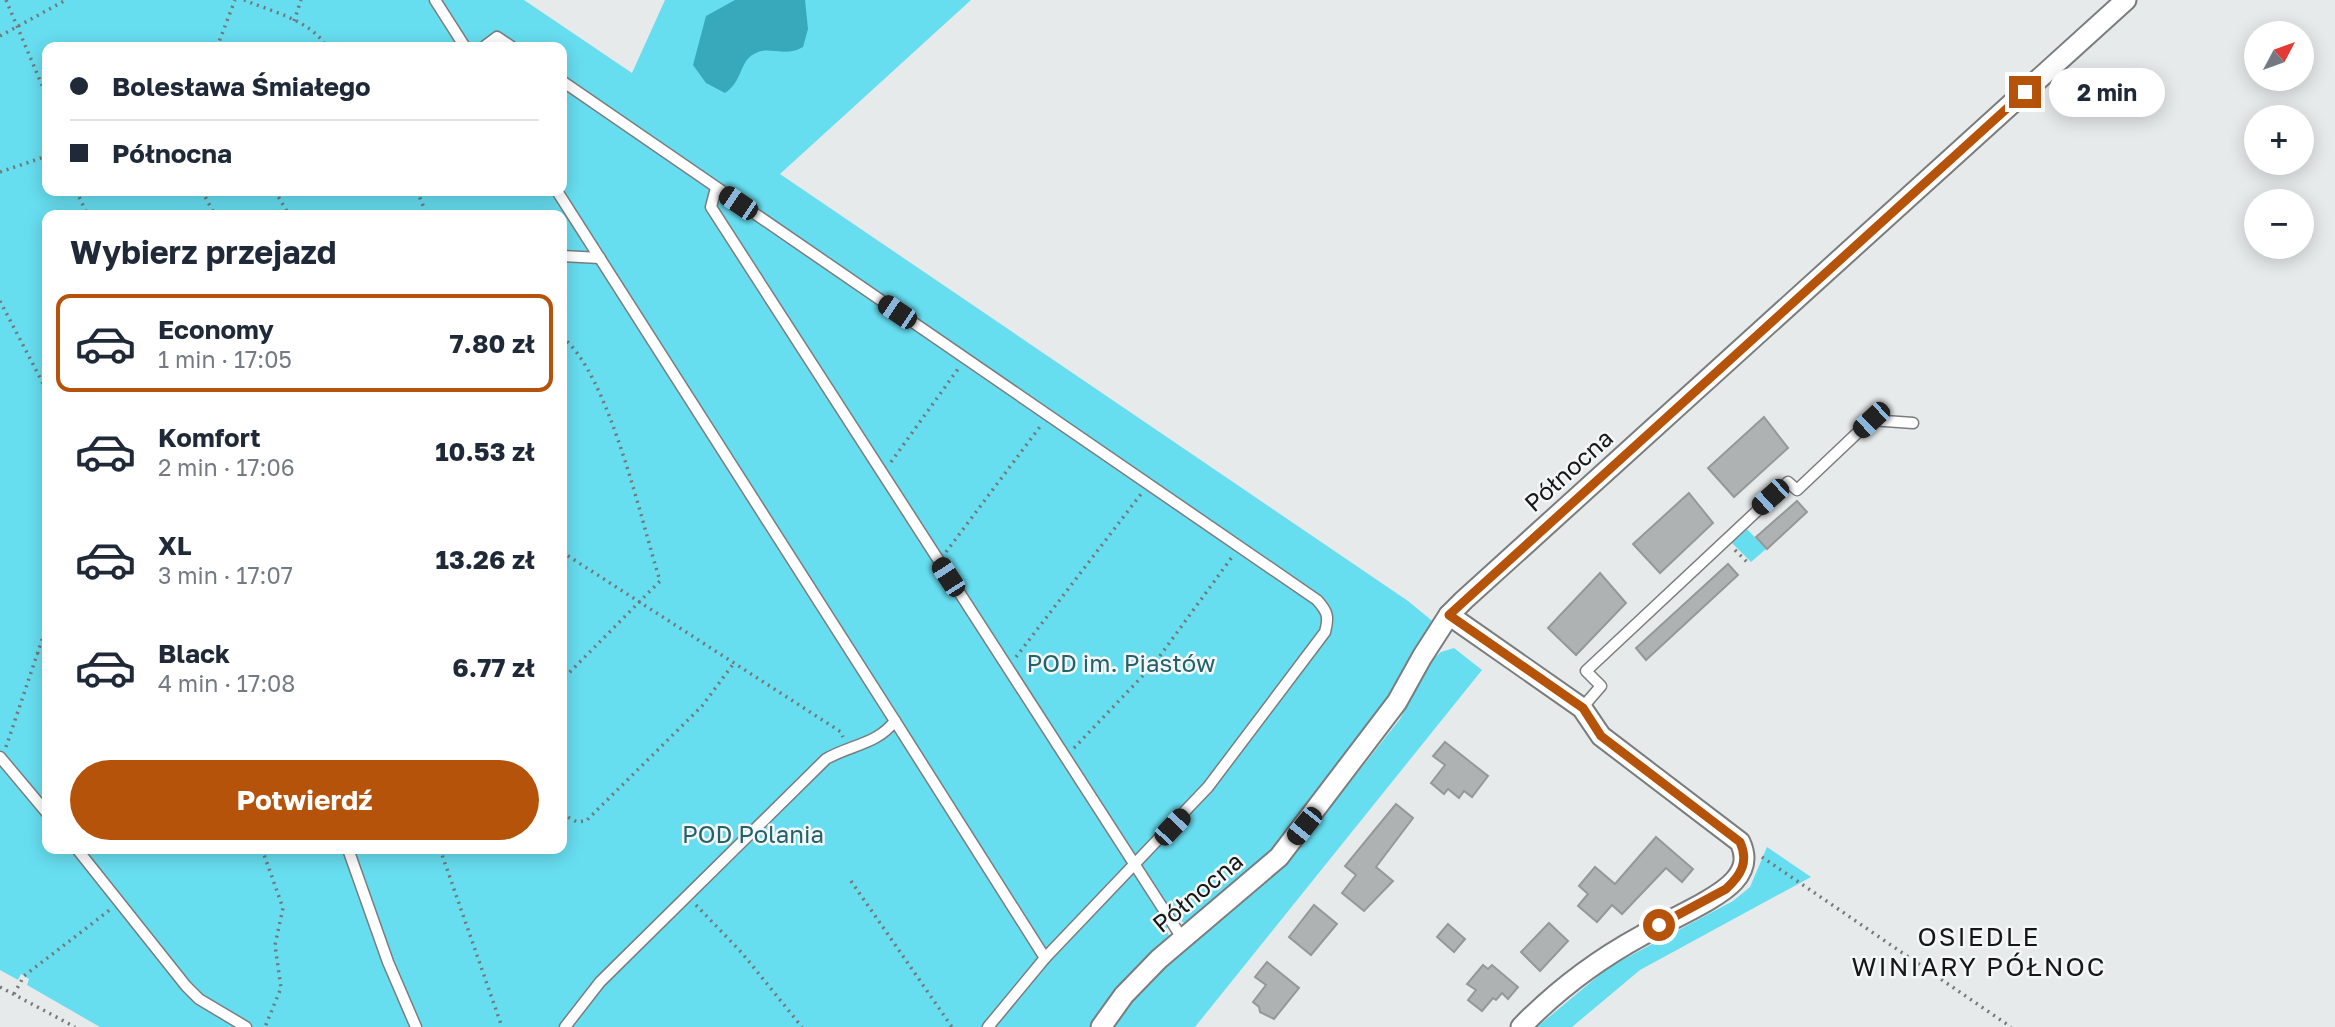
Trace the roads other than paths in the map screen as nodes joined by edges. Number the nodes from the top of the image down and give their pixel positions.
1 (435, 0) edge
2 (2126, 0) edge
3 (463, 42) edge
4 (567, 84) edge
5 (716, 188) junction
6 (560, 196) edge
7 (567, 256) edge
8 (600, 258) junction
9 (1913, 423) dead end
10 (1449, 615) junction
11 (1583, 708) junction
12 (895, 721) junction
13 (1, 758) edge
14 (42, 807) edge
15 (81, 854) edge
16 (350, 854) edge
17 (1135, 867) junction
18 (1182, 938) junction
19 (1045, 958) junction
20 (246, 1027) edge
21 (416, 1027) edge
22 (565, 1027) edge
23 (988, 1027) edge
24 (1101, 1027) edge
25 (1521, 1027) edge

1 - 3 lane
2 - 10 street, Północna
4 - 5 lane
5 - 17 lane
5 - 17 lane
6 - 8 lane
7 - 8 lane
8 - 12 lane
9 - 11 lane
10 - 11 street
10 - 18 street, Północna
11 - 25 street
12 - 19 lane
12 - 22 lane
13 - 14 lane
15 - 20 lane
16 - 21 lane
17 - 18 lane
17 - 19 lane
18 - 24 street, Północna
19 - 23 lane

